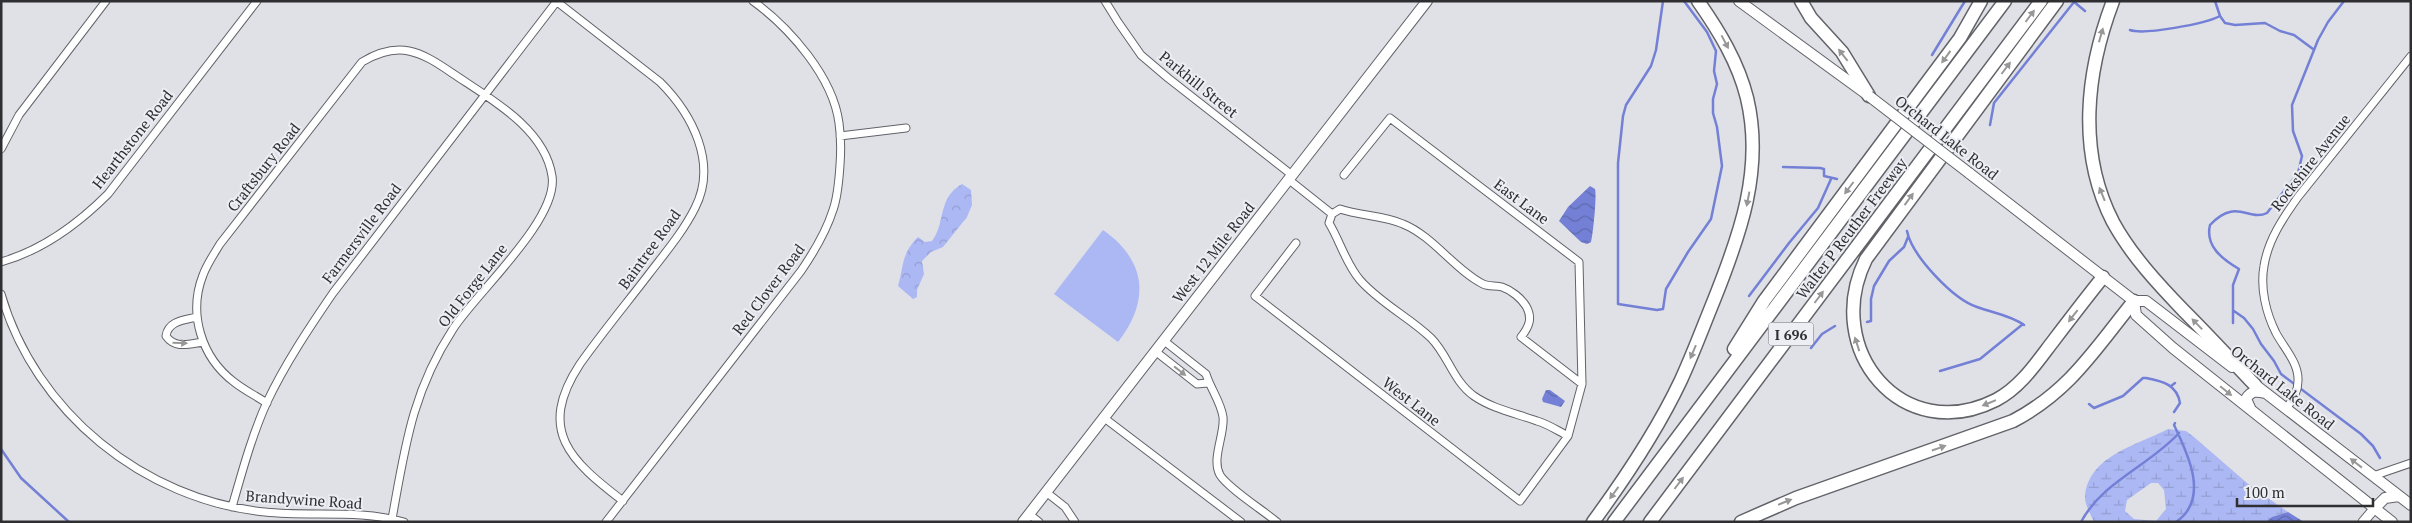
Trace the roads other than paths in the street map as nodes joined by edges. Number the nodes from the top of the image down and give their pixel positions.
1 (106, 1) edge
2 (257, 1) edge
3 (556, 1) edge
4 (753, 1) edge
5 (1106, 1) edge
6 (1427, 1) edge
7 (1698, 1) edge
8 (1739, 1) edge
9 (1802, 1) edge
10 (1981, 1) edge
11 (2005, 1) edge
12 (2041, 1) edge
13 (2057, 1) edge
14 (2113, 1) edge
15 (2411, 56) edge
16 (484, 95) junction
17 (1869, 96) junction
18 (906, 128) dead end
19 (840, 136) junction
20 (1, 149) edge
21 (1344, 175) dead end
22 (1290, 177) junction
23 (1332, 214) junction
24 (1296, 243) dead end
25 (1, 262) edge
26 (2103, 277) junction
27 (1, 294) edge
28 (2134, 301) junction
29 (197, 317) junction
30 (1163, 340) junction
31 (203, 342) junction
32 (1155, 351) junction
33 (1208, 383) junction
34 (1582, 384) junction
35 (2255, 385) junction
36 (2266, 394) junction
37 (267, 403) junction
38 (1576, 409) joint
39 (2286, 409) junction
40 (2252, 412) junction
41 (1103, 417) junction
42 (1692, 417) junction
43 (1568, 436) junction
44 (2411, 464) edge
45 (2373, 476) junction
46 (1046, 492) junction
47 (2399, 496) junction
48 (623, 501) junction
49 (2411, 505) edge
50 (232, 507) junction
51 (2374, 508) junction
52 (392, 518) junction
53 (1026, 518) edge
54 (2390, 521) edge
55 (404, 522) edge
56 (606, 522) edge
57 (1039, 522) edge
58 (1075, 522) edge
59 (1241, 522) edge
60 (1277, 522) edge
61 (1593, 522) edge
62 (1614, 522) edge
63 (1650, 522) edge
64 (1741, 522) edge
65 (2363, 522) edge

1 - 20 street
2 - 25 street, Hearthstone Road
3 - 16 street, Farmersville Road
3 - 48 street, Baintree Road
4 - 19 street, Red Clover Road
5 - 22 street, Parkhill Street
6 - 22 main road, West 12 Mile Road
7 -> 61 highway
8 - 17 main road, Orchard Lake Road
17 -> 9 highway
10 -> 42 highway
11 - 42 highway, Walter P Reuther Freeway / I 696
63 -> 12 highway, Walter P Reuther Freeway / I 696
26 -> 13 highway
35 -> 14 highway
15 - 39 street, Rockshire Avenue
16 - 29 street, Craftsbury Road
16 - 37 street, Farmersville Road
16 - 52 street, Old Forge Lane
17 - 26 main road, Orchard Lake Road, bridge
18 - 19 street
19 - 48 street, Red Clover Road
21 - 34 street, East Lane
22 - 23 street, Parkhill Street
22 - 30 main road, West 12 Mile Road
23 - 34 street
23 - 43 street
24 - 43 street, West Lane
26 - 28 main road, Orchard Lake Road
27 - 50 street, Brandywine Road
28 - 35 main road, Orchard Lake Road
28 -> 40 main road, Orchard Lake Road
64 -> 28 highway
29 - 31 street, Craftsbury Road
29 -> 31 street
30 - 32 main road, West 12 Mile Road
30 - 33 street
31 - 37 street, Craftsbury Road
32 -> 33 street
32 - 41 main road, West 12 Mile Road
33 - 60 street
34 - 38 street, East Lane
35 - 36 main road, Orchard Lake Road
36 - 39 main road, Orchard Lake Road
36 - 40 main road
37 - 50 street, Farmersville Road
38 - 43 street, West Lane
45 -> 39 main road, Orchard Lake Road
40 - 51 main road, Orchard Lake Road
41 - 46 main road, West 12 Mile Road
41 - 59 street
42 - 62 highway, Walter P Reuther Freeway / I 696
44 - 45 street
45 - 47 main road, Orchard Lake Road
46 - 53 main road, West 12 Mile Road
46 - 58 street
47 - 49 main road, Orchard Lake Road
47 - 51 main road
48 - 56 street, Red Clover Road
50 - 52 street, Brandywine Road
51 - 54 main road, Orchard Lake Road
51 - 65 street
52 - 55 street, Brandywine Road
53 - 57 street

